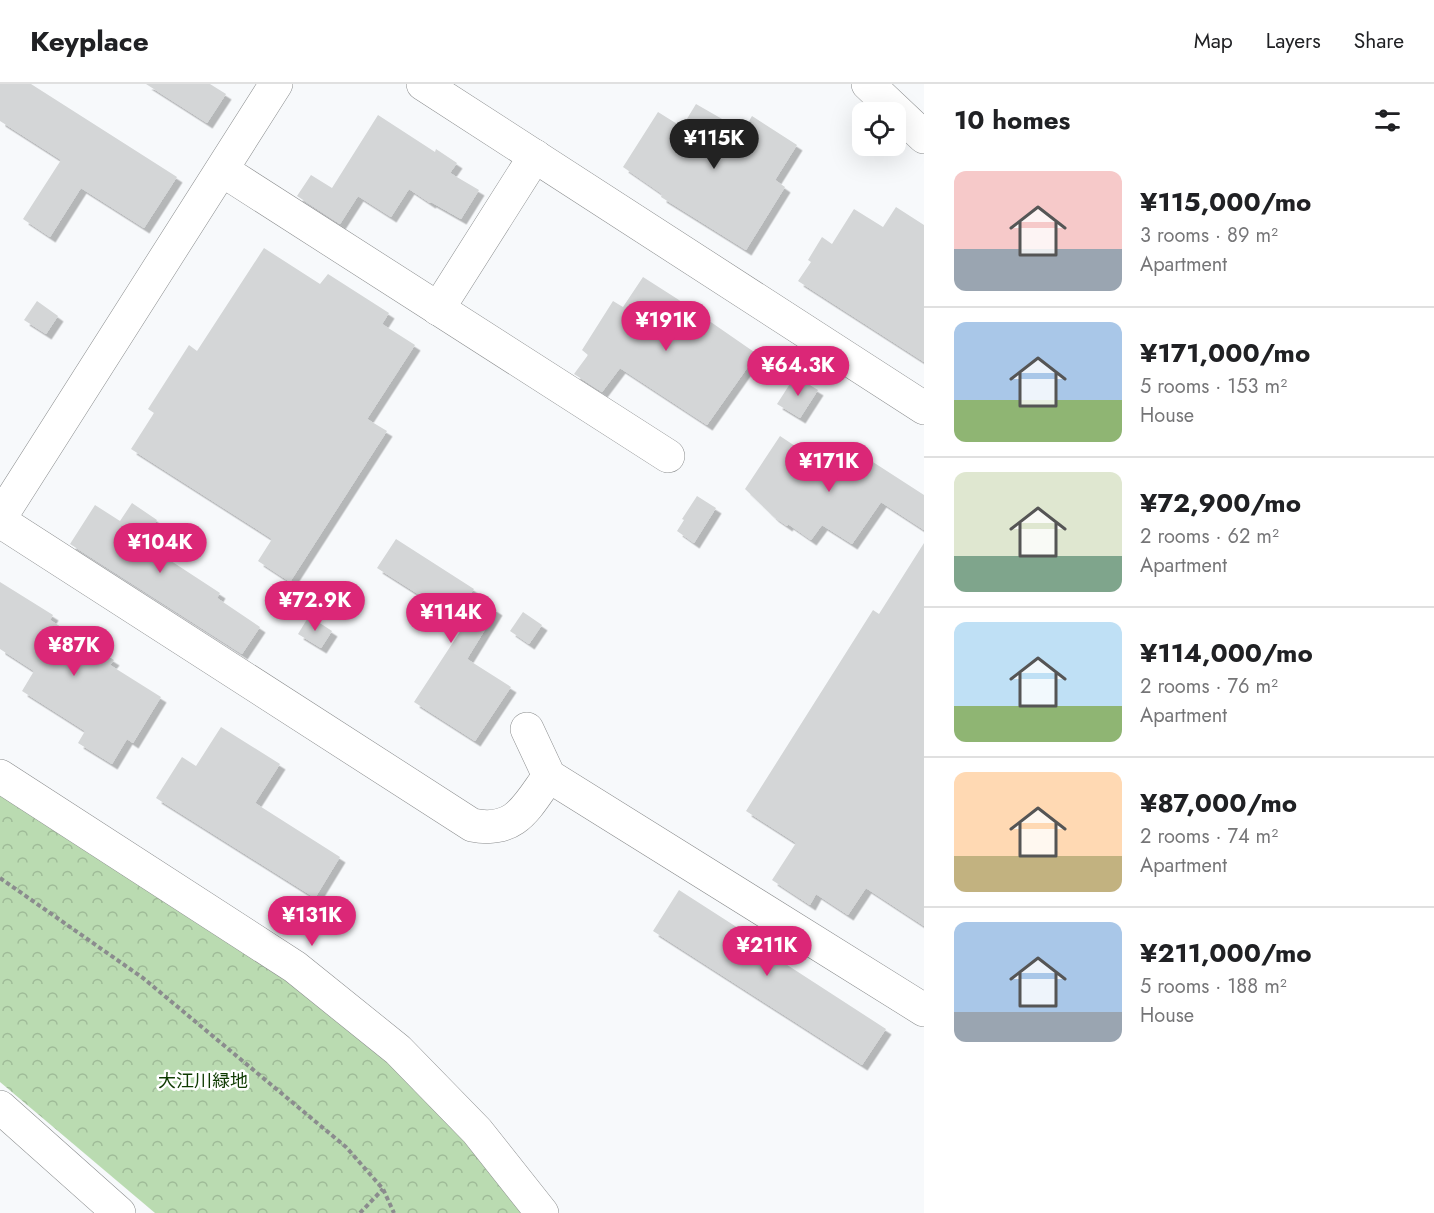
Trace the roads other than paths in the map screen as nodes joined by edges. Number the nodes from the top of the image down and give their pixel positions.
1 (276, 84) edge
2 (423, 84) edge
3 (868, 84) edge
4 (924, 137) edge
5 (535, 156) junction
6 (222, 170) junction
7 (438, 309) junction
8 (924, 408) edge
9 (668, 456) dead end
10 (0, 520) edge
11 (527, 729) dead end
12 (0, 776) edge
13 (549, 776) junction
14 (924, 1010) edge
15 (0, 1107) edge
16 (119, 1213) edge
17 (542, 1213) edge

1 - 6 street
2 - 5 street
3 - 4 street
5 - 7 street
5 - 8 street
6 - 7 street
6 - 10 street
7 - 9 street
10 - 13 street
11 - 13 street
12 - 17 street
13 - 14 street
15 - 16 street

